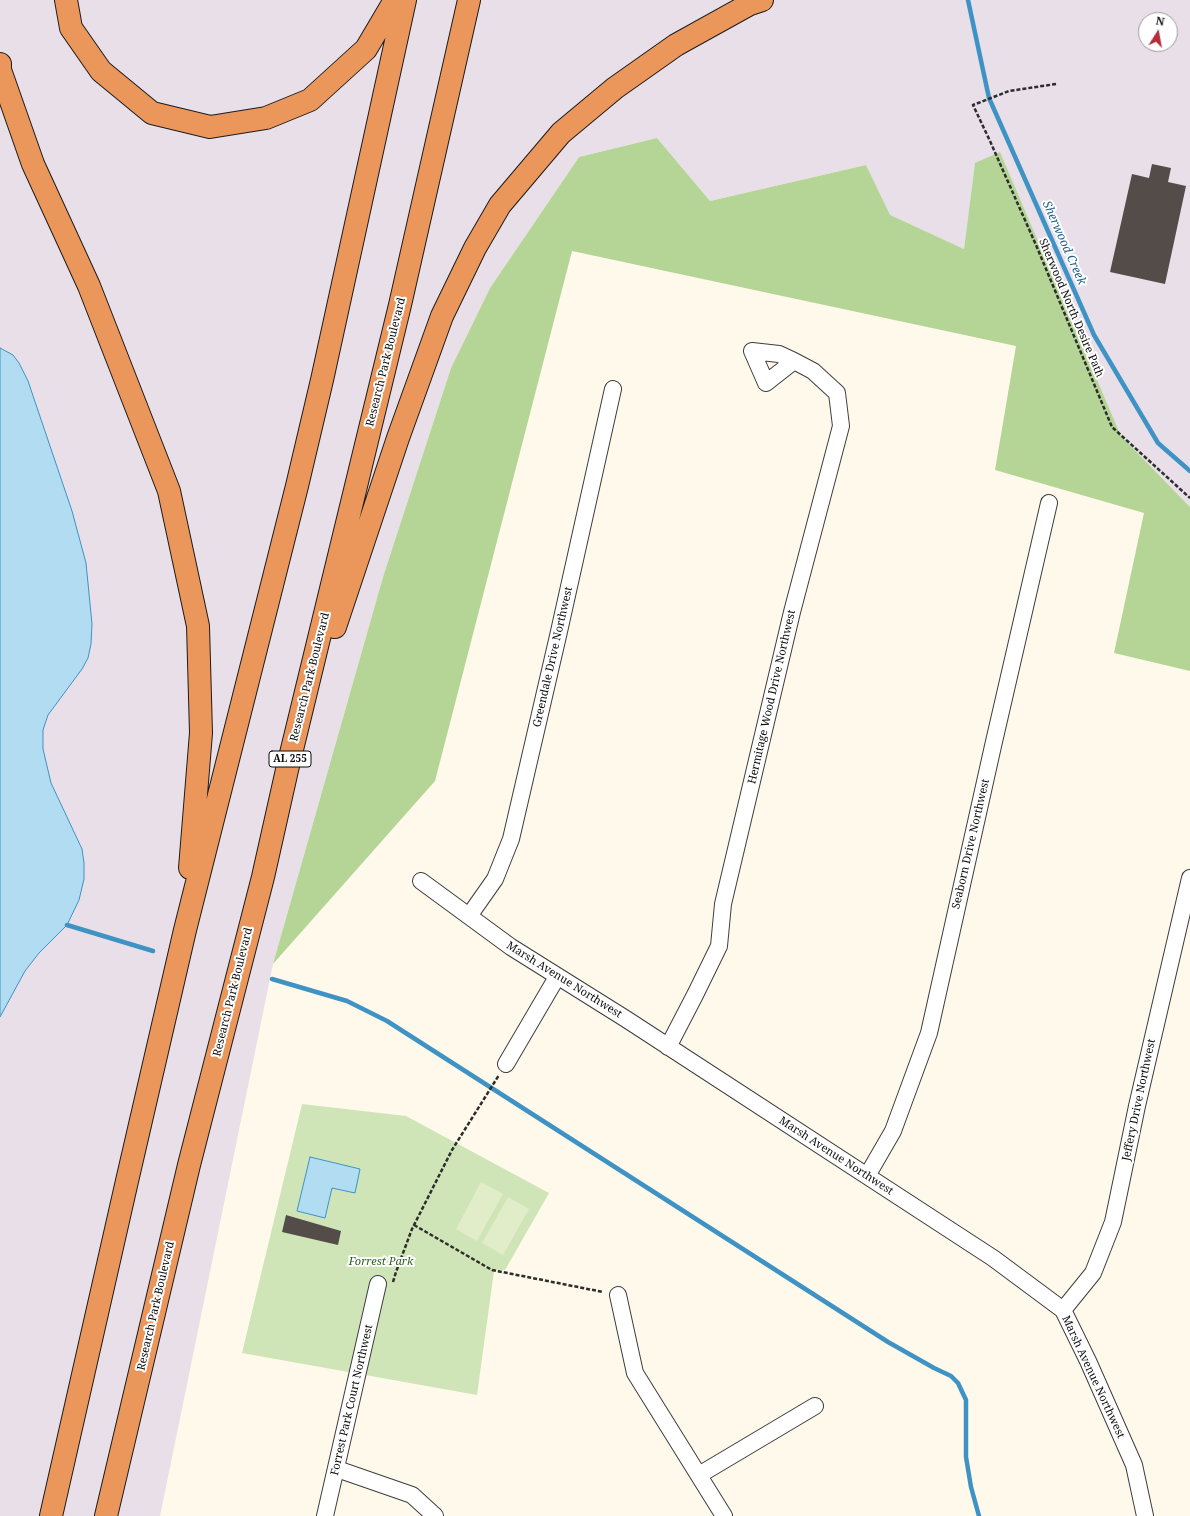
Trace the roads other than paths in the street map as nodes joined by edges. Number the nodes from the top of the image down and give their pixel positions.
1 (66, 0) edge
2 (395, 0) edge
3 (405, 0) edge
4 (469, 0) edge
5 (762, 0) edge
6 (0, 64) edge
7 (794, 361) dead end
8 (612, 389) dead end
9 (1049, 503) dead end
10 (287, 770) junction
11 (1190, 878) edge
12 (421, 881) dead end
13 (469, 916) junction
14 (185, 930) junction
15 (557, 977) junction
16 (668, 1047) junction
17 (506, 1064) dead end
18 (867, 1176) junction
19 (385, 1286) road end
20 (618, 1295) road end
21 (1063, 1310) junction
22 (815, 1406) dead end
23 (337, 1469) junction
24 (699, 1475) junction
25 (51, 1516) edge
26 (106, 1516) edge
27 (325, 1516) edge
28 (435, 1516) edge
29 (724, 1516) edge
30 (1144, 1516) edge

1 - 2 highway
3 - 14 highway
4 - 10 highway, Research Park Boulevard / AL 255
5 - 10 highway
6 - 14 highway
7 - 16 street, Hermitage Wood Drive Northwest
8 - 13 street, Greendale Drive Northwest
9 - 18 street, Seaborn Drive Northwest
10 - 26 highway, Research Park Boulevard / AL 255
11 - 21 street, Jeffery Drive Northwest
12 - 13 street, Marsh Avenue Northwest
13 - 15 street, Marsh Avenue Northwest
14 - 25 highway
15 - 16 street, Marsh Avenue Northwest
15 - 17 street
16 - 18 street, Marsh Avenue Northwest
18 - 21 street, Marsh Avenue Northwest
19 - 23 street, Forrest Park Court Northwest
20 - 24 street
21 - 30 street, Marsh Avenue Northwest
22 - 24 street
23 - 27 street, Forrest Park Court Northwest
23 - 28 street
24 - 29 street

